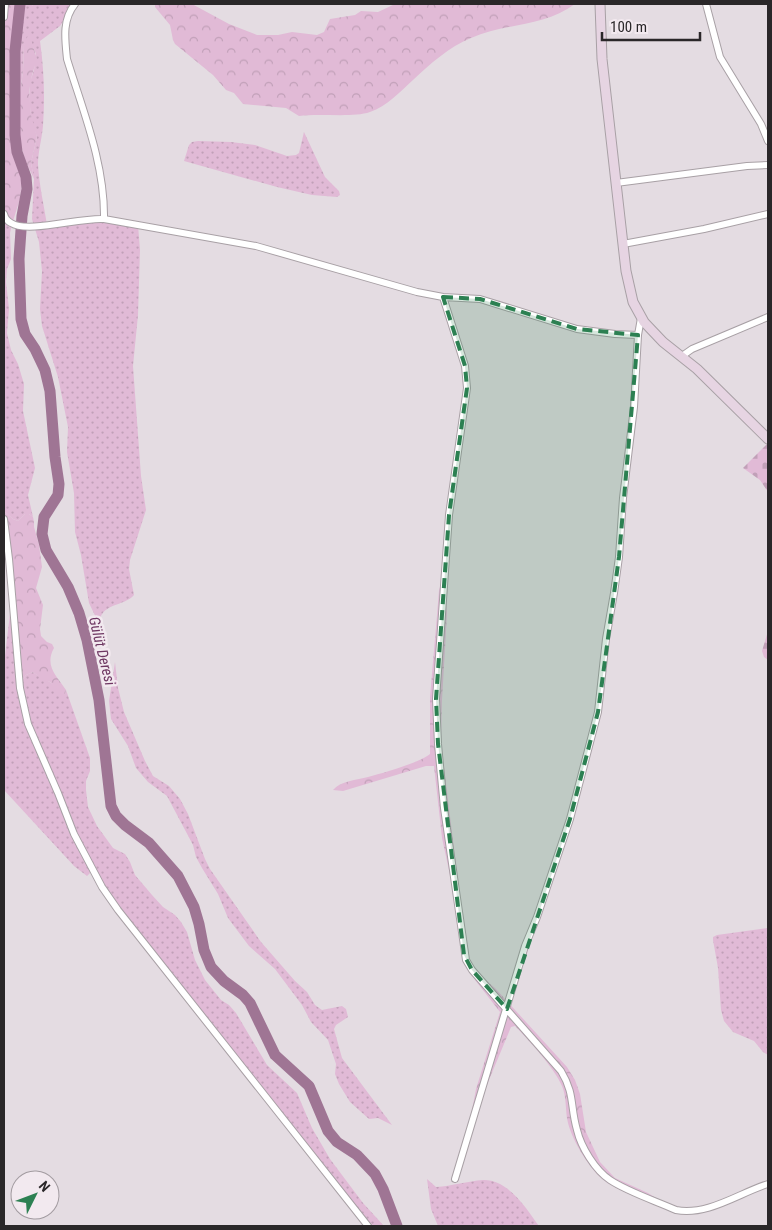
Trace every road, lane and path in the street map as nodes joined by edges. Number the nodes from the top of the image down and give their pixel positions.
1 (5, 4) edge
2 (75, 4) edge
3 (600, 4) edge
4 (706, 4) edge
5 (4, 17) edge
6 (768, 141) edge
7 (768, 165) edge
8 (616, 183) junction
9 (4, 214) edge
10 (768, 214) edge
11 (104, 218) junction
12 (623, 244) junction
13 (443, 297) junction
14 (768, 317) edge
15 (641, 318) junction
16 (638, 336) junction
17 (682, 356) junction
18 (768, 439) edge
19 (4, 519) edge
20 (507, 1009) junction
21 (455, 1179) dead end
22 (768, 1184) edge
23 (368, 1226) edge

1 - 5 street
2 - 11 street
3 - 8 street
4 - 6 street
7 - 8 street
8 - 12 street
9 - 11 street
10 - 12 street
11 - 13 street
12 - 15 street
13 - 16 street
13 - 20 street
14 - 17 street
15 - 16 street
15 - 17 street
16 - 20 street
17 - 18 street
19 - 23 street
20 - 21 street
20 - 22 street

